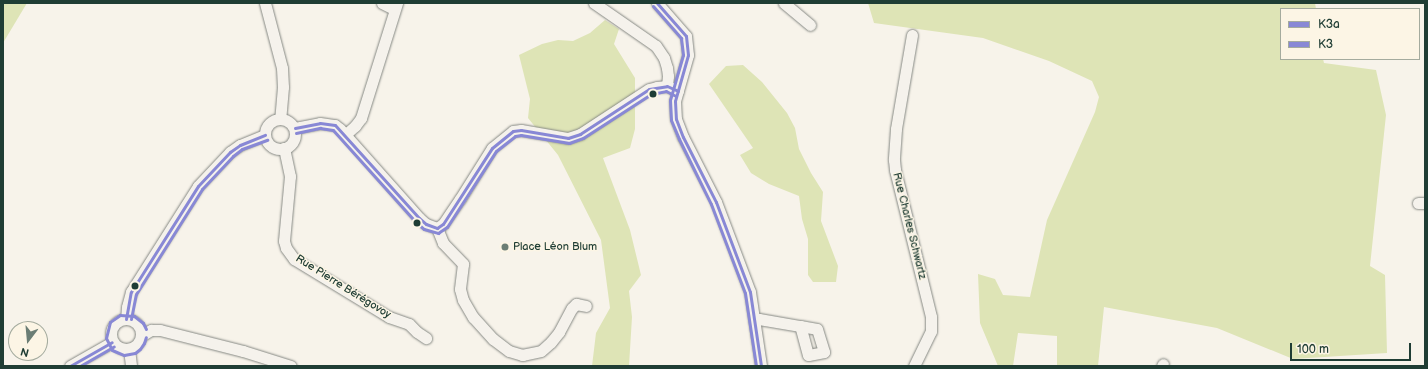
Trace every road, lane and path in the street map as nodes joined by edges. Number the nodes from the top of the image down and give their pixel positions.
1 (265, 3) edge
2 (382, 3) edge
3 (594, 3) edge
4 (656, 3) edge
5 (784, 3) edge
6 (396, 6) edge
7 (810, 25) dead end
8 (912, 35) dead end
9 (666, 86) junction
10 (678, 91) junction
11 (370, 114) dead end
12 (280, 119) junction
13 (355, 126) junction
14 (294, 128) junction
15 (346, 134) junction
16 (265, 135) junction
17 (284, 148) junction
18 (436, 228) junction
19 (586, 306) dead end
20 (126, 319) junction
21 (754, 320) junction
22 (800, 326) dead end
23 (141, 336) junction
24 (426, 338) dead end
25 (112, 342) junction
26 (129, 350) junction
27 (70, 366) edge
28 (131, 366) edge
29 (291, 366) edge
30 (761, 366) edge
31 (914, 366) edge

1 - 12 street
2 - 6 street
3 - 9 street
4 - 10 street
5 - 7 street
6 - 13 street
8 - 31 street, Rue Charles Schwartz
9 - 10 street
9 - 18 street
10 - 21 street
11 - 13 street
12 - 14 street
12 - 16 street
13 - 15 street
14 - 15 street
14 - 17 street
15 - 18 street
16 - 17 street
16 - 20 street
17 - 24 street, Rue Pierre Bérégovoy
18 - 19 street
20 - 23 street
20 - 25 street
21 - 22 street
21 - 30 street
23 - 26 street
23 - 29 street
25 - 26 street
25 - 27 street
26 - 28 street

